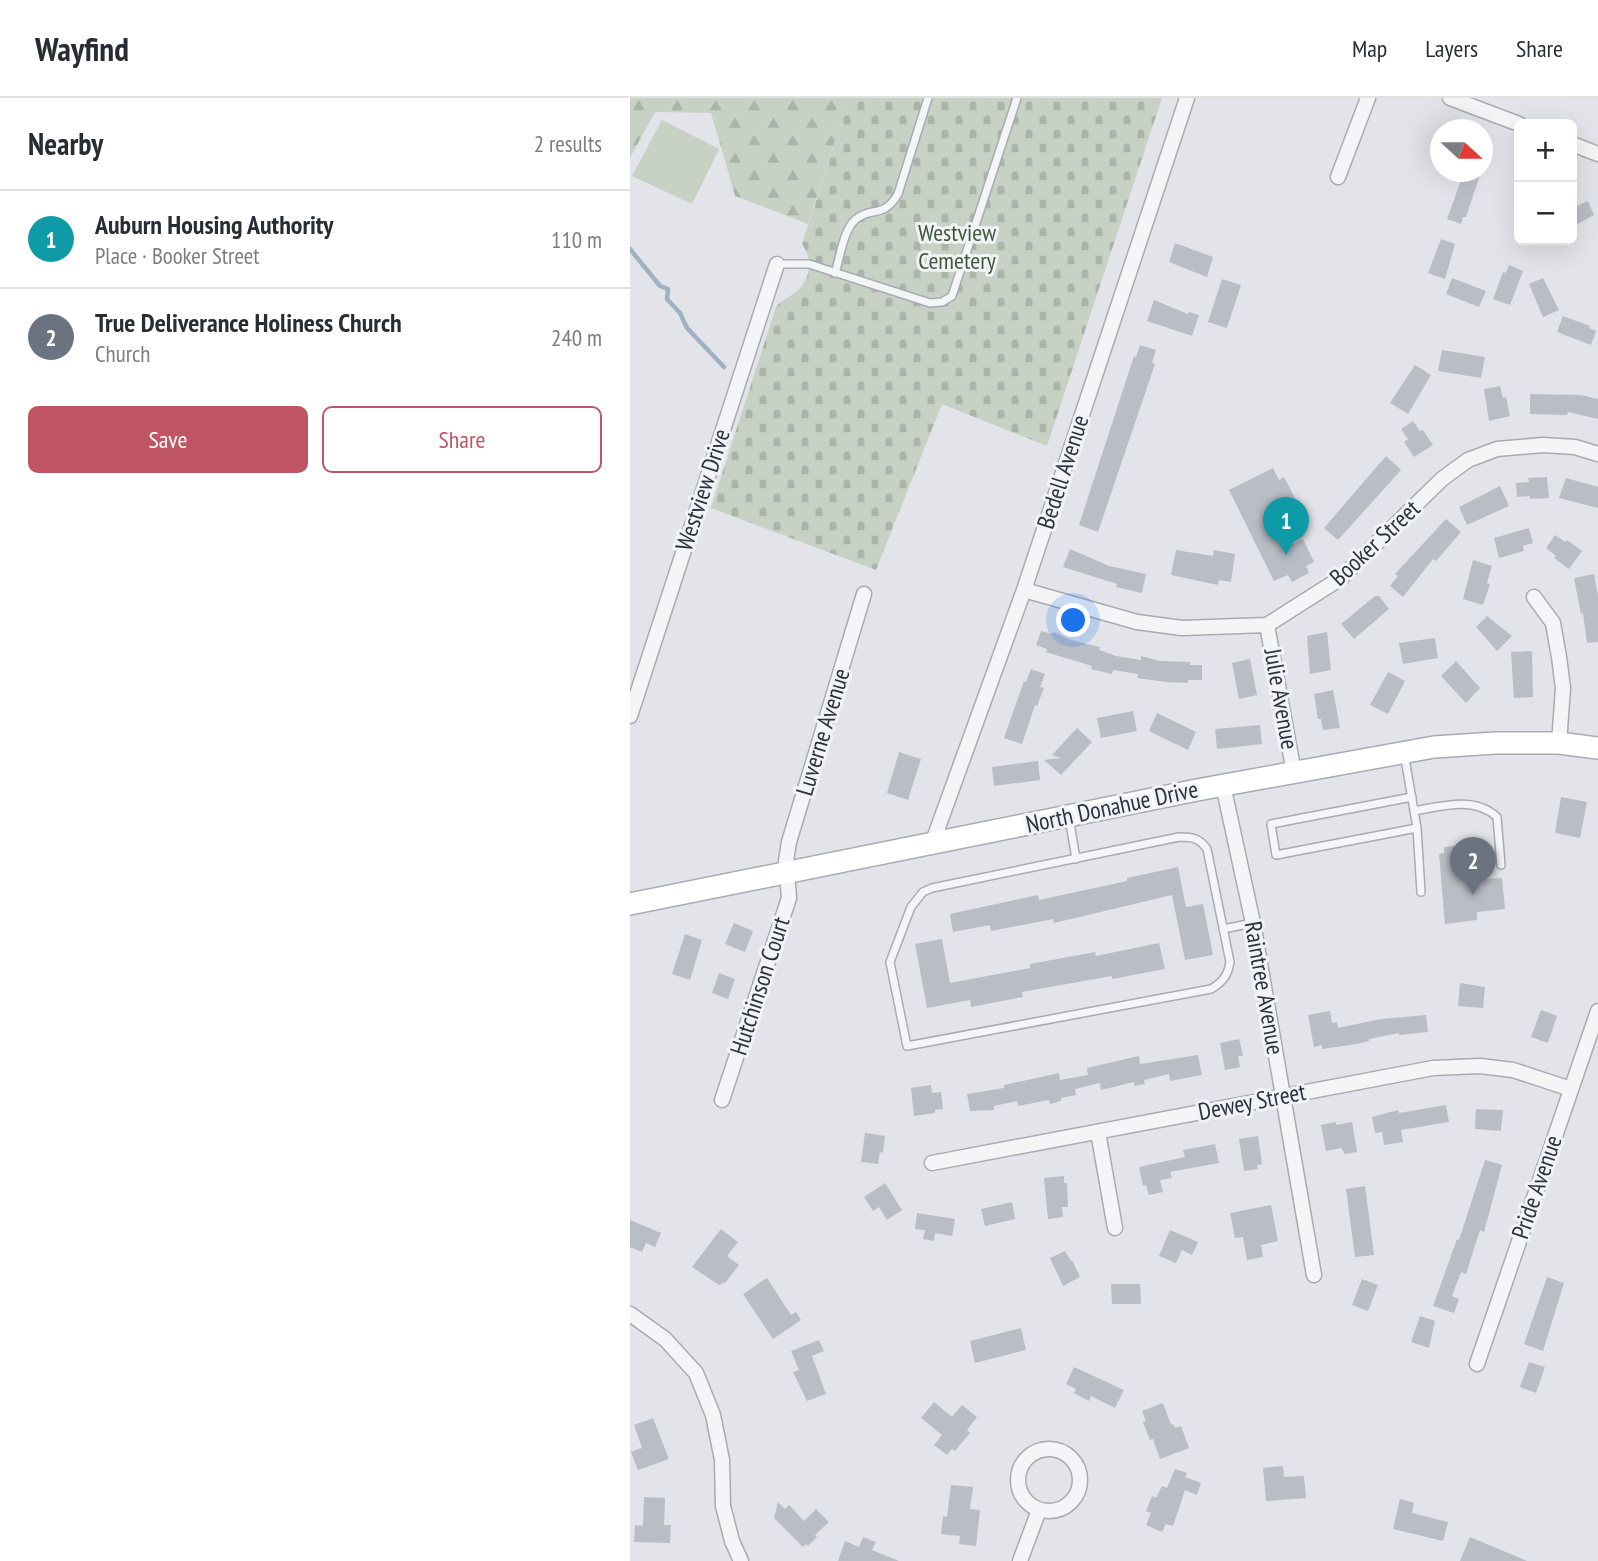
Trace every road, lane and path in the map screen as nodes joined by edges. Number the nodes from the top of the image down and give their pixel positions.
1 (928, 98) edge
2 (1017, 98) edge
3 (1187, 98) edge
4 (1368, 98) edge
5 (1450, 98) edge
6 (1514, 122) edge
7 (1577, 146) edge
8 (1598, 154) edge
9 (1338, 177) dead end
10 (777, 264) joint
11 (835, 273) junction
12 (1598, 454) edge
13 (1024, 590) junction
14 (864, 594) dead end
15 (1534, 597) dead end
16 (1267, 625) junction
17 (630, 716) edge
18 (1559, 743) junction
19 (1598, 748) edge
20 (1404, 752) junction
21 (1294, 773) junction
22 (1223, 785) junction
23 (1412, 797) junction
24 (1414, 811) junction
25 (1068, 816) junction
26 (1417, 828) junction
27 (932, 844) junction
28 (1076, 859) junction
29 (1501, 864) dead end
30 (788, 871) junction
31 (1421, 892) dead end
32 (630, 904) edge
33 (1253, 923) junction
34 (1223, 929) junction
35 (1598, 1011) edge
36 (1571, 1089) junction
37 (1283, 1096) junction
38 (722, 1100) dead end
39 (1098, 1132) junction
40 (932, 1163) dead end
41 (1115, 1228) dead end
42 (1314, 1275) dead end
43 (630, 1314) edge
44 (1477, 1364) dead end
45 (1039, 1510) junction
46 (740, 1561) edge
47 (1020, 1561) edge

1 - 11 lane
2 - 11 lane
3 - 13 street, Bedell Avenue
4 - 9 street
5 - 6 street
7 - 8 street
10 - 11 lane
10 - 17 street, Westview Drive
12 - 16 street, Booker Street
13 - 16 street
13 - 27 street, Bedell Avenue
14 - 30 street, Luverne Avenue
15 - 18 street
16 - 21 street, Julie Avenue
18 - 19 street, North Donahue Drive
18 - 20 street, North Donahue Drive
20 - 21 street, North Donahue Drive
20 - 23 lane
21 - 22 street, North Donahue Drive
22 - 25 street, North Donahue Drive
22 - 33 street, Raintree Avenue
23 - 24 lane
23 - 26 lane
24 - 26 lane
24 - 29 lane
25 - 27 street, North Donahue Drive
25 - 28 lane
26 - 31 lane
27 - 30 street, North Donahue Drive
28 - 34 lane
28 - 34 lane
30 - 32 street, North Donahue Drive
30 - 38 street, Hutchinson Court
33 - 34 lane
33 - 37 street, Raintree Avenue
35 - 36 street, Pride Avenue
36 - 37 street, Dewey Street
36 - 44 street, Pride Avenue
37 - 39 street, Dewey Street
37 - 42 street, Raintree Avenue
39 - 40 street, Dewey Street
39 - 41 street
43 - 46 street
45 - 45 street
45 - 47 street

